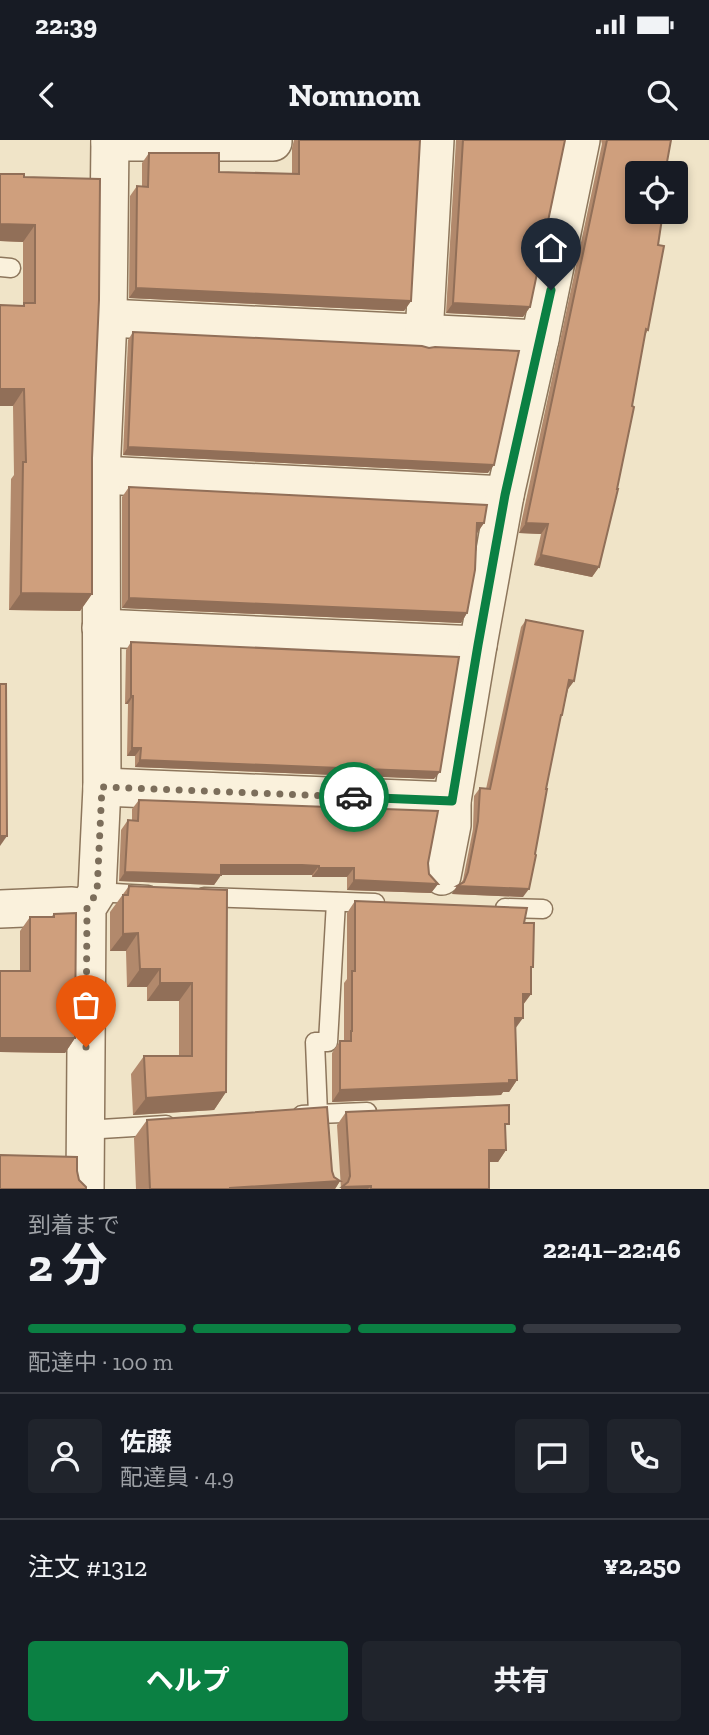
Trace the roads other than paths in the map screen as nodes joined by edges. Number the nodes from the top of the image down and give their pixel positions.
1 (273, 140) edge
2 (435, 140) edge
3 (581, 140) edge
4 (110, 141) edge
5 (108, 317) junction
6 (424, 335) junction
7 (540, 340) junction
8 (101, 475) junction
9 (505, 495) junction
10 (101, 628) junction
11 (478, 645) junction
12 (102, 787) junction
13 (452, 801) junction
14 (442, 876) dead end
15 (163, 895) edge
16 (190, 896) edge
17 (92, 900) junction
18 (336, 902) junction
19 (391, 904) edge
20 (488, 907) edge
21 (0, 909) edge
22 (543, 909) dead end
23 (379, 1112) edge
24 (291, 1116) edge
25 (323, 1118) junction
26 (181, 1124) edge
27 (82, 1159) edge

1 - 4 street
2 - 6 street
3 - 7 street
4 - 5 street
5 - 6 street
5 - 8 street
6 - 7 street
7 - 9 street
8 - 9 street
8 - 10 street
9 - 11 street
10 - 11 street
10 - 12 street
11 - 13 street
12 - 13 street
12 - 17 street
13 - 14 street
15 - 17 lane
16 - 18 lane
17 - 21 street
17 - 27 street
18 - 19 lane
18 - 25 lane
20 - 22 lane
23 - 25 lane
24 - 25 lane
26 - 27 lane

